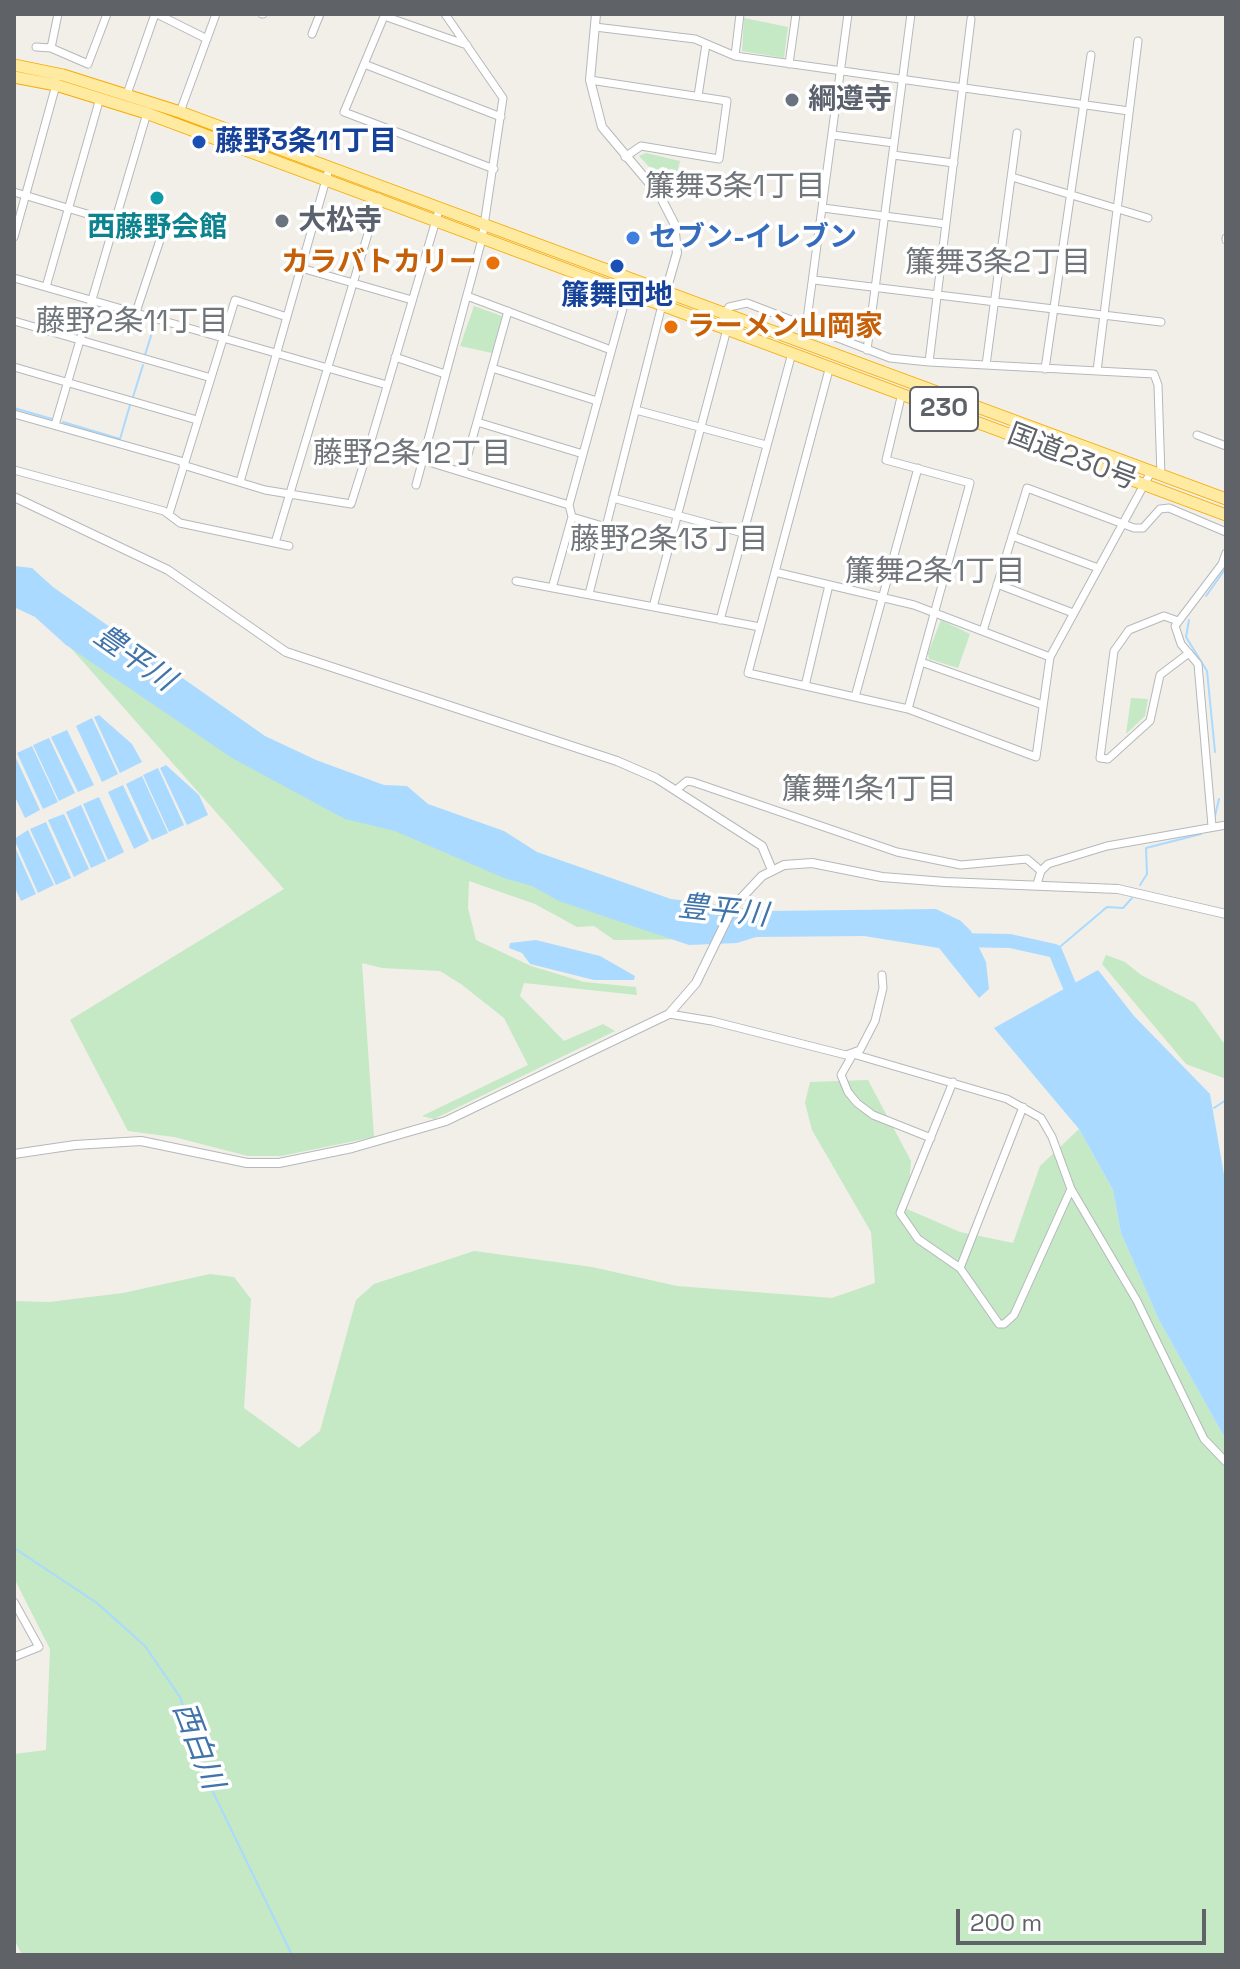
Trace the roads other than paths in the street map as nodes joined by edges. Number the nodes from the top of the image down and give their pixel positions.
1 (58, 14) edge
2 (107, 14) edge
3 (156, 14) edge
4 (216, 14) edge
5 (320, 14) edge
6 (445, 14) edge
7 (596, 14) edge
8 (740, 14) edge
9 (796, 14) edge
10 (848, 14) edge
11 (911, 14) edge
12 (384, 15) edge
13 (971, 19) dead end
14 (595, 27) junction
15 (312, 34) dead end
16 (207, 39) junction
17 (1138, 41) dead end
18 (706, 44) junction
19 (467, 45) junction
20 (36, 47) dead end
21 (51, 48) junction
22 (1091, 55) dead end
23 (735, 56) junction
24 (364, 64) junction
25 (789, 64) junction
26 (14, 65) edge
27 (841, 71) junction
28 (14, 77) edge
29 (903, 79) junction
30 (590, 80) junction
31 (56, 85) junction
32 (963, 87) junction
33 (127, 94) junction
34 (698, 96) junction
35 (100, 98) junction
36 (1082, 104) junction
37 (148, 108) junction
38 (1129, 111) junction
39 (180, 112) junction
40 (501, 117) junction
41 (1017, 133) dead end
42 (833, 135) junction
43 (894, 143) junction
44 (893, 155) junction
45 (625, 157) junction
46 (954, 163) junction
47 (494, 169) junction
48 (327, 175) junction
49 (1012, 177) junction
50 (14, 192) edge
51 (380, 194) junction
52 (26, 195) junction
53 (1069, 195) junction
54 (68, 208) junction
55 (823, 208) junction
56 (1117, 209) junction
57 (885, 215) junction
58 (437, 216) junction
59 (1148, 218) dead end
60 (117, 222) junction
61 (946, 224) junction
62 (483, 233) junction
63 (14, 237) edge
64 (301, 268) junction
65 (14, 278) edge
66 (814, 280) junction
67 (353, 284) junction
68 (629, 286) junction
69 (46, 287) junction
70 (875, 287) junction
71 (665, 292) junction
72 (467, 296) junction
73 (938, 296) junction
74 (93, 300) junction
75 (412, 300) junction
76 (995, 302) junction
77 (662, 305) junction
78 (1053, 309) junction
79 (508, 311) junction
80 (136, 312) junction
81 (1103, 315) junction
82 (287, 317) junction
83 (14, 321) edge
84 (1161, 322) dead end
85 (723, 323) junction
86 (806, 327) junction
87 (221, 336) junction
88 (80, 340) junction
89 (611, 350) junction
90 (867, 350) junction
91 (277, 352) junction
92 (792, 353) junction
93 (395, 357) junction
94 (929, 362) junction
95 (986, 365) junction
96 (830, 366) junction
97 (14, 367) edge
98 (328, 368) junction
99 (492, 368) junction
100 (1045, 369) junction
101 (1097, 371) junction
102 (445, 374) junction
103 (208, 377) junction
104 (67, 383) junction
105 (387, 385) junction
106 (902, 393) junction
107 (597, 401) junction
108 (636, 410) junction
109 (14, 414) edge
110 (197, 420) junction
111 (477, 422) junction
112 (55, 425) junction
113 (700, 427) junction
114 (1197, 435) dead end
115 (370, 444) junction
116 (766, 445) junction
117 (1226, 446) edge
118 (583, 454) junction
119 (422, 460) junction
120 (184, 463) junction
121 (918, 468) junction
122 (14, 470) edge
123 (463, 472) junction
124 (1156, 474) junction
125 (240, 482) junction
126 (416, 485) dead end
127 (1144, 486) junction
128 (292, 496) junction
129 (14, 497) edge
130 (613, 498) junction
131 (1226, 499) edge
132 (569, 505) junction
133 (169, 514) junction
134 (1226, 515) edge
135 (677, 516) junction
136 (572, 517) junction
137 (1123, 523) junction
138 (606, 527) junction
139 (1226, 532) edge
140 (743, 533) junction
141 (1012, 536) junction
142 (275, 543) junction
143 (289, 546) dead end
144 (1226, 553) edge
145 (1098, 568) junction
146 (775, 572) junction
147 (516, 581) dead end
148 (997, 584) junction
149 (829, 585) junction
150 (552, 588) junction
151 (589, 594) junction
152 (883, 598) junction
153 (653, 607) junction
154 (935, 613) junction
155 (1073, 613) junction
156 (720, 620) junction
157 (1178, 621) junction
158 (760, 627) junction
159 (983, 631) junction
160 (1189, 653) junction
161 (1050, 657) junction
162 (921, 662) junction
163 (805, 686) junction
164 (855, 697) junction
165 (1043, 705) junction
166 (908, 709) junction
167 (676, 790) junction
168 (1226, 825) edge
169 (1212, 826) junction
170 (772, 870) junction
171 (1041, 871) junction
172 (1037, 884) junction
173 (1226, 914) edge
174 (882, 975) dead end
175 (669, 1014) junction
176 (853, 1054) junction
177 (953, 1082) junction
178 (1023, 1107) junction
179 (931, 1138) junction
180 (14, 1154) edge
181 (1071, 1189) junction
182 (960, 1268) junction
183 (1226, 1462) edge
184 (14, 1602) edge
185 (14, 1657) edge

1 - 21 street
2 - 21 street
3 - 16 street
3 - 33 street
4 - 16 street
5 - 15 street
6 - 19 street
7 - 14 street
8 - 23 street
9 - 25 street
10 - 27 street
11 - 29 street
12 - 19 street
12 - 24 street
13 - 32 street
14 - 18 street
14 - 30 street
16 - 39 street
17 - 38 street
18 - 23 street
18 - 34 street
19 - 40 street
20 - 21 street
22 - 36 street
23 - 25 street
24 - 40 street
24 - 47 street
25 - 27 street
26 - 33 highway, 国道230号 / 230
27 - 29 street
27 - 42 street
28 - 31 highway, 国道230号 / 230
29 - 32 street
29 - 43 street
30 - 34 street
30 - 45 street
31 - 35 highway, 国道230号 / 230
31 - 52 street
32 - 36 street
32 - 46 street
33 - 37 highway, 国道230号 / 230
34 - 45 street
35 - 37 highway, 国道230号 / 230
35 - 54 street
36 - 38 street
36 - 53 street
37 - 39 highway, 国道230号 / 230
37 - 48 highway, 国道230号 / 230
37 - 60 street
38 - 56 street
39 - 48 highway, 国道230号 / 230
40 - 47 street
41 - 49 street
42 - 43 street
42 - 55 street
43 - 44 street
44 - 46 street
44 - 57 street
45 - 71 street
46 - 61 street
47 - 62 street
48 - 51 highway, 国道230号 / 230
48 - 64 street
49 - 53 street
49 - 76 street
50 - 52 street
51 - 58 highway, 国道230号 / 230
51 - 67 street
52 - 54 street
52 - 63 street
53 - 56 street
53 - 78 street
54 - 60 street
54 - 69 street
55 - 57 street
55 - 66 street
56 - 59 street
56 - 81 street
57 - 61 street
57 - 70 street
58 - 62 highway, 国道230号 / 230
58 - 75 street
60 - 74 street
60 - 80 street
61 - 73 street
62 - 68 highway, 国道230号 / 230
62 - 72 street
64 - 67 street
64 - 82 street
65 - 69 street
66 - 70 street
66 - 86 street
67 - 75 street
67 - 98 street
68 - 71 highway, 国道230号 / 230
68 - 77 highway, 国道230号 / 230
68 - 89 street
69 - 74 street
70 - 73 street
70 - 90 street
71 - 77 street
71 - 85 highway, 国道230号 / 230
72 - 79 street
72 - 102 street
73 - 76 street
73 - 94 street
74 - 80 street
74 - 88 street
75 - 93 street
76 - 78 street
76 - 95 street
77 - 85 highway, 国道230号 / 230
77 - 108 street
78 - 81 street
78 - 100 street
79 - 89 street
79 - 99 street
80 - 87 street
81 - 84 street
81 - 101 street
82 - 87 street
82 - 91 street
83 - 88 street
85 - 86 street
85 - 92 highway, 国道230号 / 230
85 - 113 street
85 - 124 highway, 国道230号 / 230
86 - 90 street
87 - 91 street
87 - 103 street
88 - 103 street
88 - 104 street
89 - 107 street
90 - 94 street
91 - 98 street
91 - 125 street
92 - 96 highway, 国道230号 / 230
92 - 116 street
93 - 102 street
93 - 105 street
94 - 95 street
95 - 100 street
96 - 106 highway, 国道230号 / 230
96 - 146 street
97 - 104 street
98 - 105 street
98 - 128 street
99 - 107 street
99 - 111 street
100 - 101 street
101 - 124 street
102 - 119 street
103 - 110 street
104 - 110 street
104 - 112 street
105 - 115 street
106 - 121 street
106 - 127 highway, 国道230号 / 230
107 - 118 street
108 - 113 street
108 - 130 street
109 - 112 street
110 - 120 street
111 - 118 street
111 - 123 street
112 - 120 street
113 - 116 street
113 - 135 street
114 - 117 street
115 - 119 street
115 - 128 street
116 - 140 street
118 - 132 street
119 - 123 street
119 - 126 street
120 - 125 street
120 - 133 street
121 - 152 street
121 - 154 street
122 - 133 street
123 - 132 street
124 - 127 street
124 - 131 highway, 国道230号 / 230
125 - 128 street
127 - 134 highway, 国道230号 / 230
127 - 137 street
128 - 142 street
129 - 167 street
130 - 135 street
130 - 138 street
132 - 136 street
133 - 142 street
135 - 140 street
135 - 153 street
136 - 138 street
136 - 150 street
137 - 139 street
137 - 141 street
137 - 145 street
138 - 151 street
140 - 156 street
141 - 145 street
141 - 148 street
142 - 143 street
144 - 157 street
145 - 155 street
146 - 149 street
146 - 158 street
147 - 150 street
148 - 155 street
148 - 159 street
149 - 152 street
149 - 163 street
150 - 151 street
151 - 153 street
152 - 154 street
152 - 164 street
153 - 156 street
154 - 159 street
154 - 162 street
155 - 161 street
156 - 158 street
157 - 160 street
157 - 160 street
158 - 163 street
159 - 161 street
160 - 169 street
161 - 165 street
162 - 165 street
162 - 166 street
163 - 164 street
164 - 166 street
165 - 166 street
167 - 170 street
167 - 171 street
168 - 169 street
169 - 171 street
170 - 172 street
170 - 175 street
171 - 172 street
172 - 173 street
174 - 176 street
175 - 176 street
175 - 180 street
176 - 177 street
176 - 179 street
177 - 178 street
177 - 179 street
178 - 181 street
178 - 182 street
179 - 182 street
181 - 182 street
181 - 183 street
184 - 185 street

